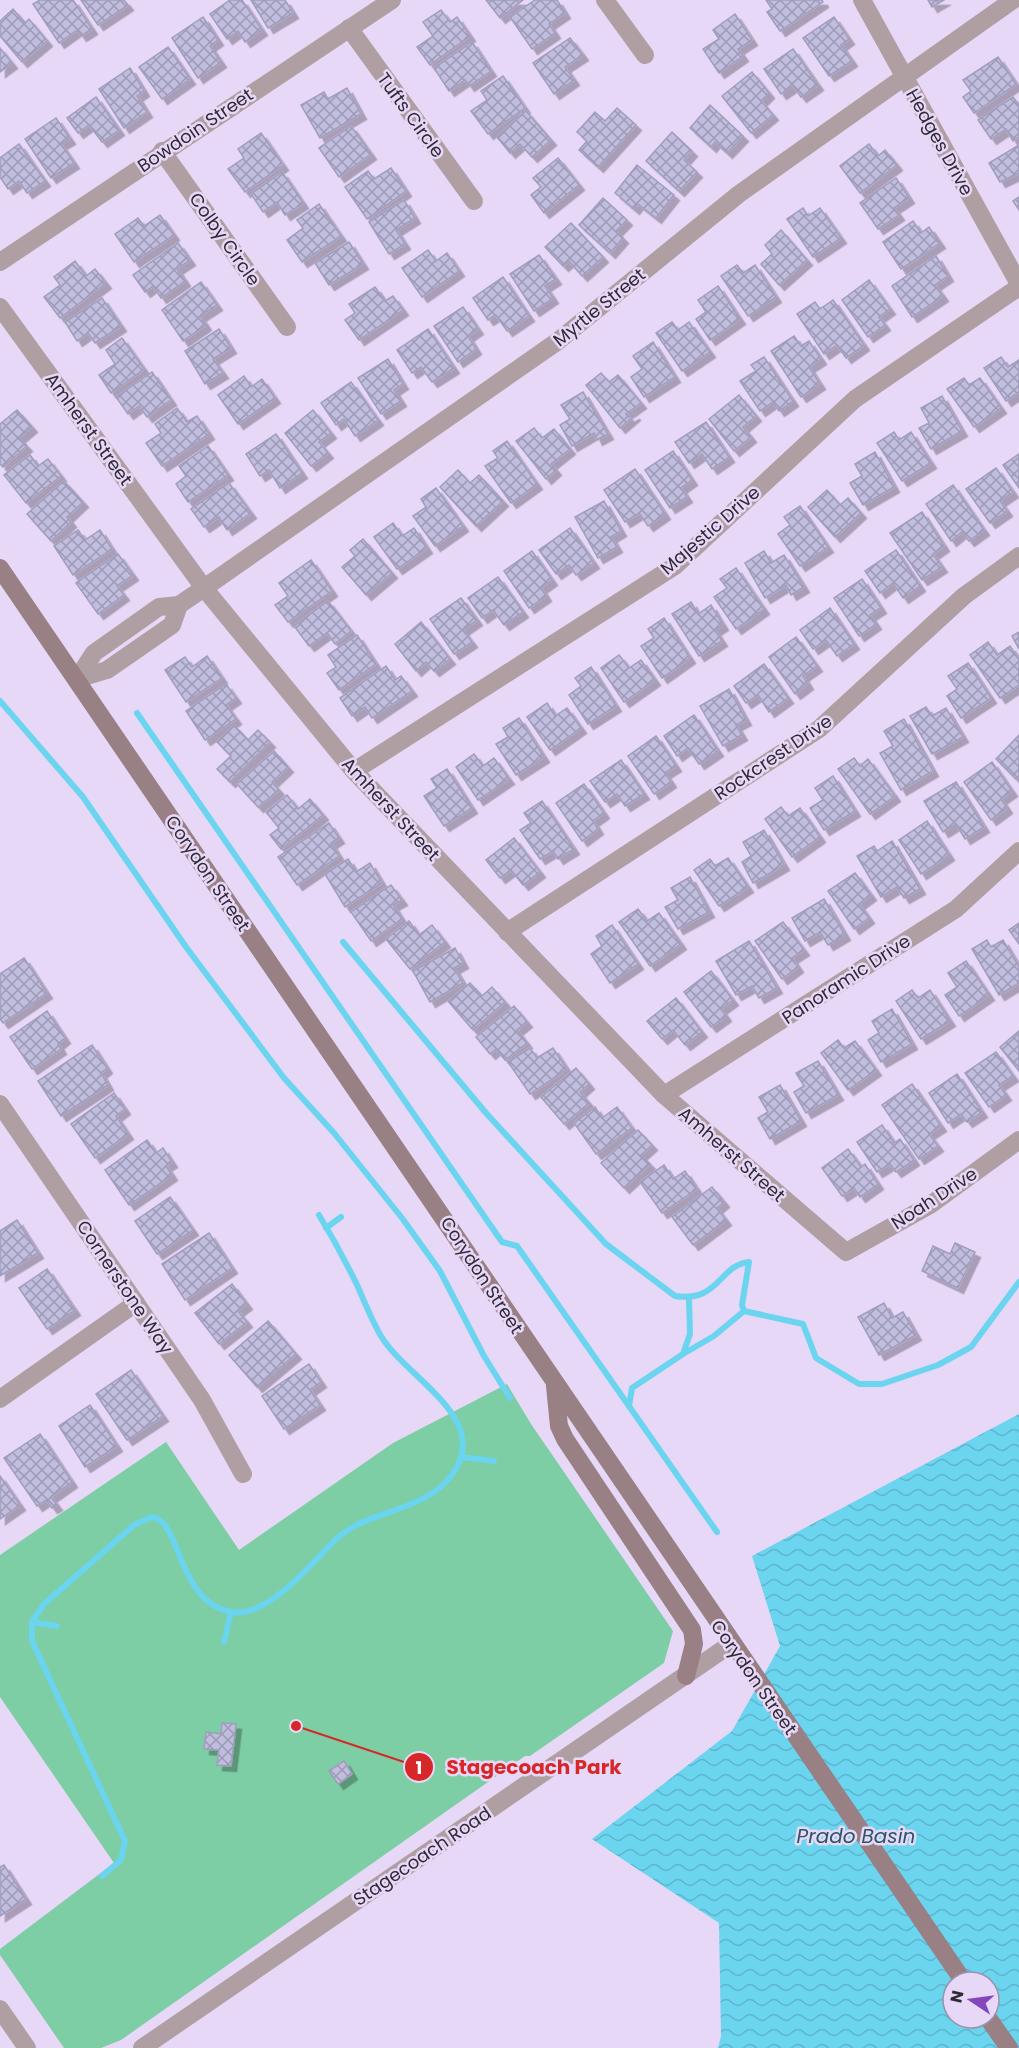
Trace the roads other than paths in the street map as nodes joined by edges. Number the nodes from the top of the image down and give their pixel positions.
1 (392, 0) edge
2 (605, 0) edge
3 (861, 0) edge
4 (1013, 0) edge
5 (349, 28) junction
6 (645, 55) dead end
7 (903, 77) junction
8 (162, 151) junction
9 (474, 201) dead end
10 (0, 262) edge
11 (1019, 285) edge
12 (0, 307) edge
13 (287, 327) dead end
14 (1019, 556) edge
15 (0, 567) edge
16 (204, 588) junction
17 (77, 679) junction
18 (354, 771) junction
19 (1019, 851) edge
20 (507, 932) junction
21 (664, 1095) junction
22 (0, 1104) edge
23 (1019, 1140) edge
24 (846, 1252) joint
25 (136, 1303) junction
26 (555, 1384) junction
27 (0, 1399) edge
28 (243, 1474) dead end
29 (731, 1644) junction
30 (686, 1676) junction
31 (956, 1970) edge
32 (0, 2009) edge
33 (996, 2030) edge
34 (27, 2048) edge
35 (142, 2048) edge
36 (1009, 2048) edge

1 - 5 street, Bowdoin Street
2 - 6 street
3 - 7 street, Hedges Drive
4 - 7 street, Myrtle Street
5 - 8 street, Bowdoin Street
5 - 9 street, Tufts Circle
7 - 11 street, Hedges Drive
7 - 16 street, Myrtle Street
8 - 10 street, Bowdoin Street
8 - 13 street, Colby Circle
11 - 18 street, Majestic Drive
12 - 16 street, Amherst Street
14 - 20 street, Rockcrest Drive
15 - 17 main road, Corydon Street
16 - 17 street, Myrtle Street
16 - 18 street, Amherst Street
17 - 26 main road, Corydon Street
18 - 20 street, Amherst Street
19 - 21 street, Panoramic Drive
20 - 21 street, Amherst Street
21 - 24 street, Amherst Street
22 - 25 street, Cornerstone Way
23 - 24 street, Noah Drive
25 - 27 street
25 - 28 street, Cornerstone Way
26 - 29 main road, Corydon Street
26 - 30 main road
29 - 30 street, Stagecoach Road
29 - 31 main road, Corydon Street
30 - 35 street, Stagecoach Road
32 - 34 street
33 - 36 main road

